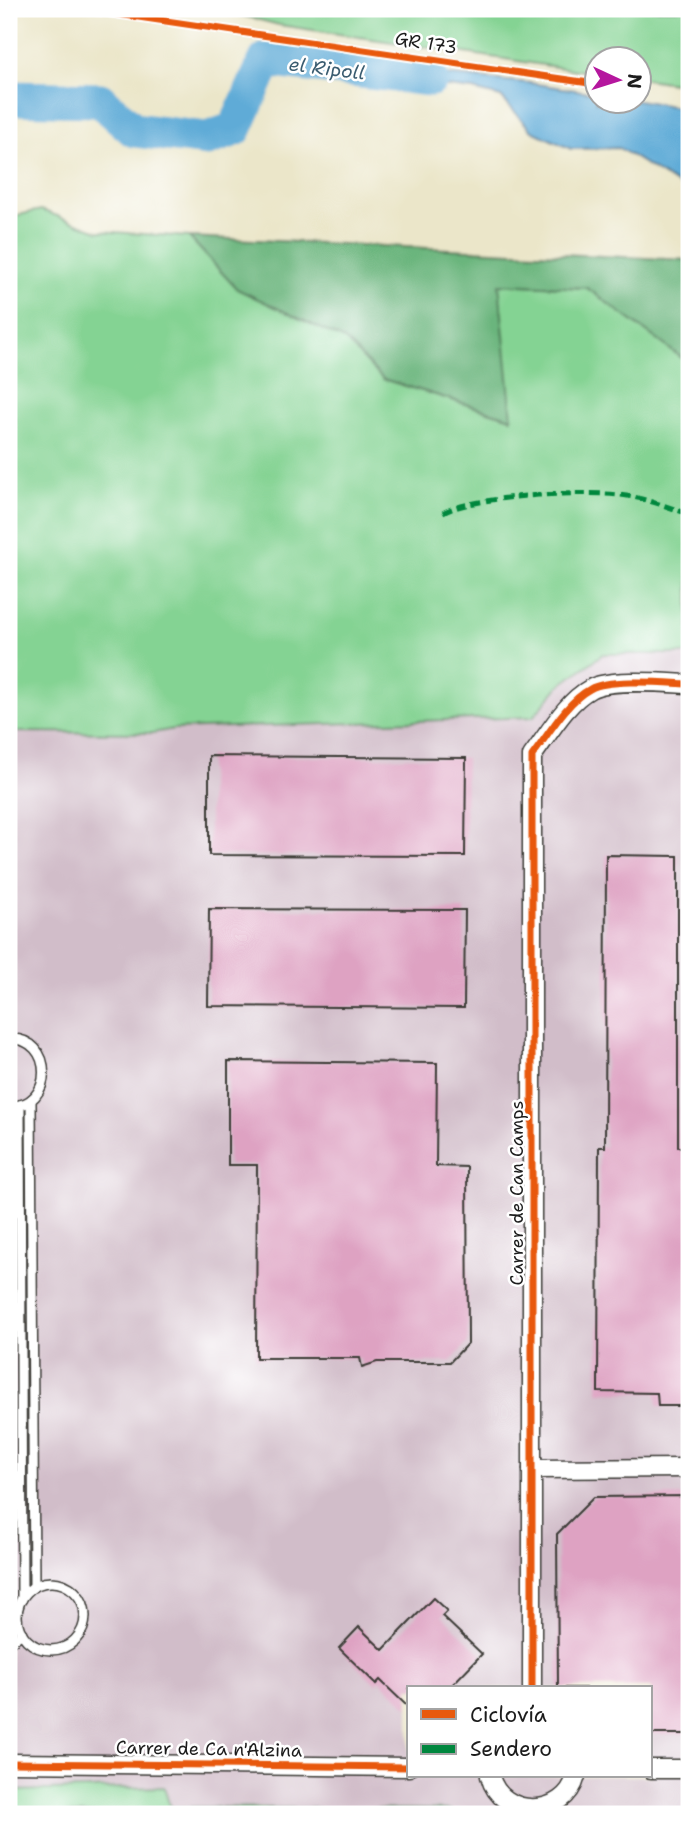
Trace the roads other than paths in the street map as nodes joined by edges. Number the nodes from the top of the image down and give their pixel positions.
1 (689, 684) edge
2 (9, 1039) edge
3 (31, 1100) junction
4 (20, 1105) junction
5 (9, 1106) edge
6 (689, 1468) edge
7 (532, 1469) junction
8 (34, 1587) junction
9 (23, 1599) junction
10 (22, 1633) junction
11 (9, 1643) edge
12 (532, 1686) edge
13 (9, 1763) edge
14 (407, 1767) edge
15 (652, 1769) edge
16 (689, 1769) edge
17 (491, 1778) edge
18 (575, 1778) edge
19 (531, 1812) edge

1 - 7 street, Carrer de Can Camps
2 - 3 lane
3 - 4 lane
3 - 8 lane
4 - 5 lane
4 - 9 lane
6 - 7 street
7 - 12 street, Carrer de Can Camps
8 - 9 lane
8 - 10 lane
9 - 10 lane
10 - 11 lane
13 - 14 street, Carrer de Ca n'Alzina
15 - 16 street
17 - 19 street
18 - 19 street

